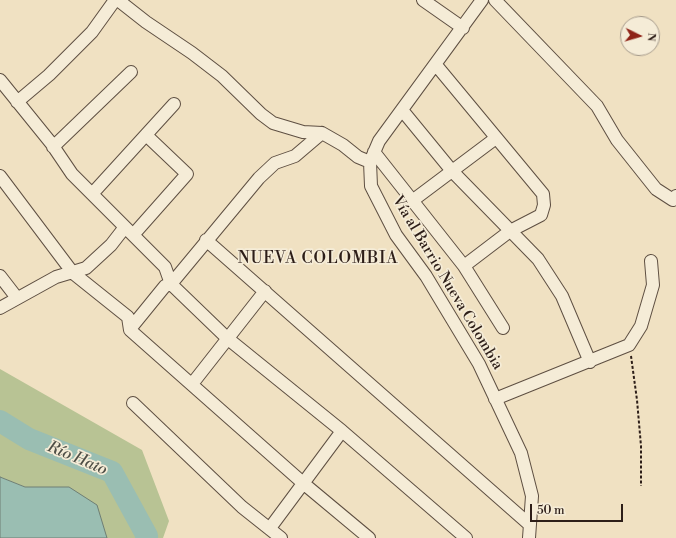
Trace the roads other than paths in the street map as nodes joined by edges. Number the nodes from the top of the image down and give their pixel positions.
1 (117, 0) edge
2 (423, 0) edge
3 (482, 0) edge
4 (495, 0) edge
5 (463, 28) junction
6 (436, 65) junction
7 (131, 72) dead end
8 (0, 80) edge
9 (17, 102) junction
10 (174, 104) dead end
11 (402, 110) junction
12 (322, 133) junction
13 (146, 135) junction
14 (496, 138) junction
15 (53, 147) junction
16 (372, 157) junction
17 (452, 171) junction
18 (0, 176) edge
19 (92, 194) junction
20 (676, 196) edge
21 (412, 201) junction
22 (129, 231) junction
23 (510, 231) junction
24 (206, 240) junction
25 (651, 261) dead end
26 (464, 266) junction
27 (73, 273) junction
28 (0, 276) edge
29 (171, 284) junction
30 (265, 291) junction
31 (17, 298) junction
32 (0, 308) edge
33 (502, 328) dead end
34 (130, 329) junction
35 (227, 338) junction
36 (590, 362) junction
37 (192, 384) junction
38 (496, 399) junction
39 (133, 403) dead end
40 (342, 431) junction
41 (303, 483) junction
42 (530, 525) junction
43 (270, 528) junction
44 (281, 538) edge
45 (369, 538) edge
46 (466, 538) edge
47 (529, 538) edge

1 - 9 street
1 - 12 street
2 - 5 street
3 - 5 street
4 - 20 street
5 - 6 street
6 - 11 street
6 - 14 street
7 - 15 street
8 - 9 street
9 - 15 street
10 - 13 street
11 - 16 street
11 - 17 street
12 - 16 street
12 - 24 street
13 - 19 street
13 - 22 street
14 - 17 street
14 - 23 street
15 - 19 street
16 - 21 street
16 - 38 street, Vía al Barrio Nueva Colombia
17 - 21 street
17 - 23 street
18 - 27 street
19 - 22 street
21 - 26 street
22 - 27 street
22 - 29 street
23 - 26 street
23 - 36 street
24 - 29 street
24 - 30 street
25 - 36 street
26 - 33 street
27 - 31 street
27 - 34 street
28 - 31 street
29 - 34 street
29 - 35 street
30 - 35 street
30 - 42 street
31 - 32 street
34 - 37 street
35 - 37 street
35 - 40 street
36 - 38 street
37 - 41 street
38 - 42 street, Vía al Barrio Nueva Colombia
39 - 43 street
40 - 41 street
40 - 46 street
41 - 43 street
41 - 45 street
42 - 47 street, Vía al Barrio Nueva Colombia
43 - 44 street

